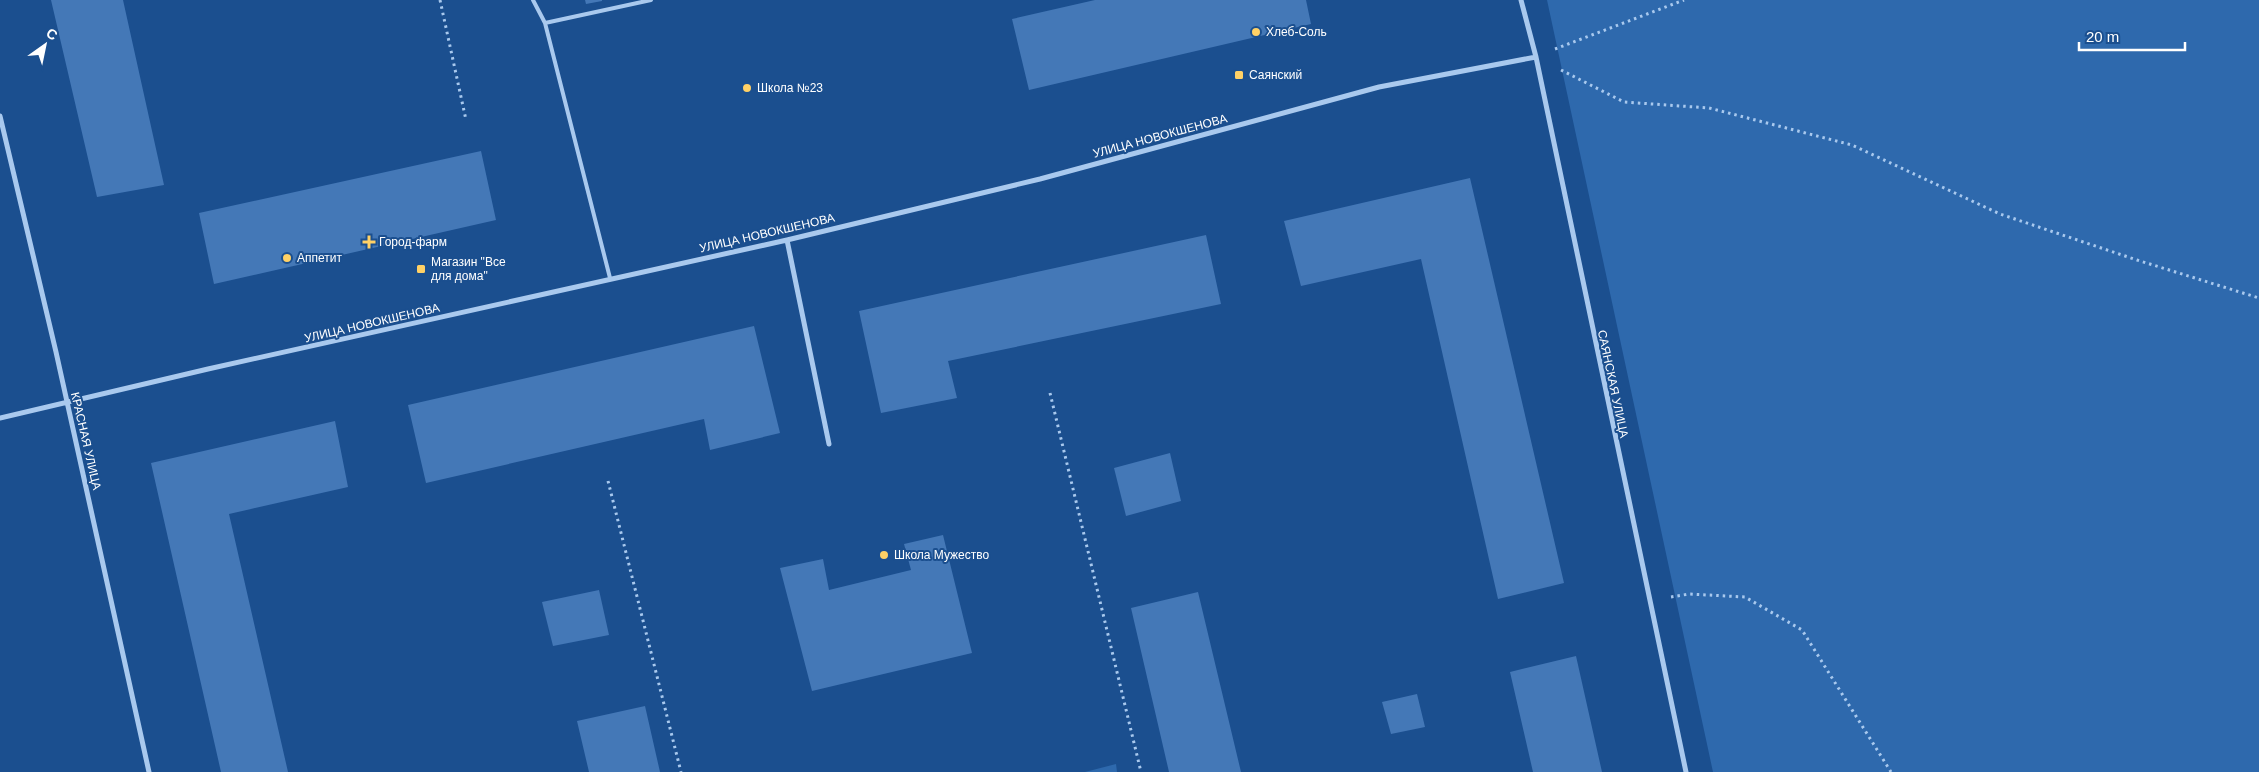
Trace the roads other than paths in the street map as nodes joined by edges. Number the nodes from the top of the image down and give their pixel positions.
1 (533, 0) edge
2 (651, 0) edge
3 (1521, 0) edge
4 (545, 23) junction
5 (1536, 57) junction
6 (0, 116) edge
7 (787, 240) junction
8 (610, 278) junction
9 (67, 402) junction
10 (0, 418) edge
11 (828, 444) dead end
12 (149, 772) edge
13 (1686, 772) edge

1 - 4 lane
2 - 4 lane
3 - 5 street, САЯНСКАЯ УЛИЦА
4 - 8 lane
5 - 7 street, УЛИЦА НОВОКШЕНОВА
5 - 13 street, САЯНСКАЯ УЛИЦА
6 - 9 street, КРАСНАЯ УЛИЦА
7 - 8 street, УЛИЦА НОВОКШЕНОВА
7 - 11 street
8 - 9 street, УЛИЦА НОВОКШЕНОВА
9 - 10 street, УЛИЦА НОВОКШЕНОВА
9 - 12 street, КРАСНАЯ УЛИЦА

